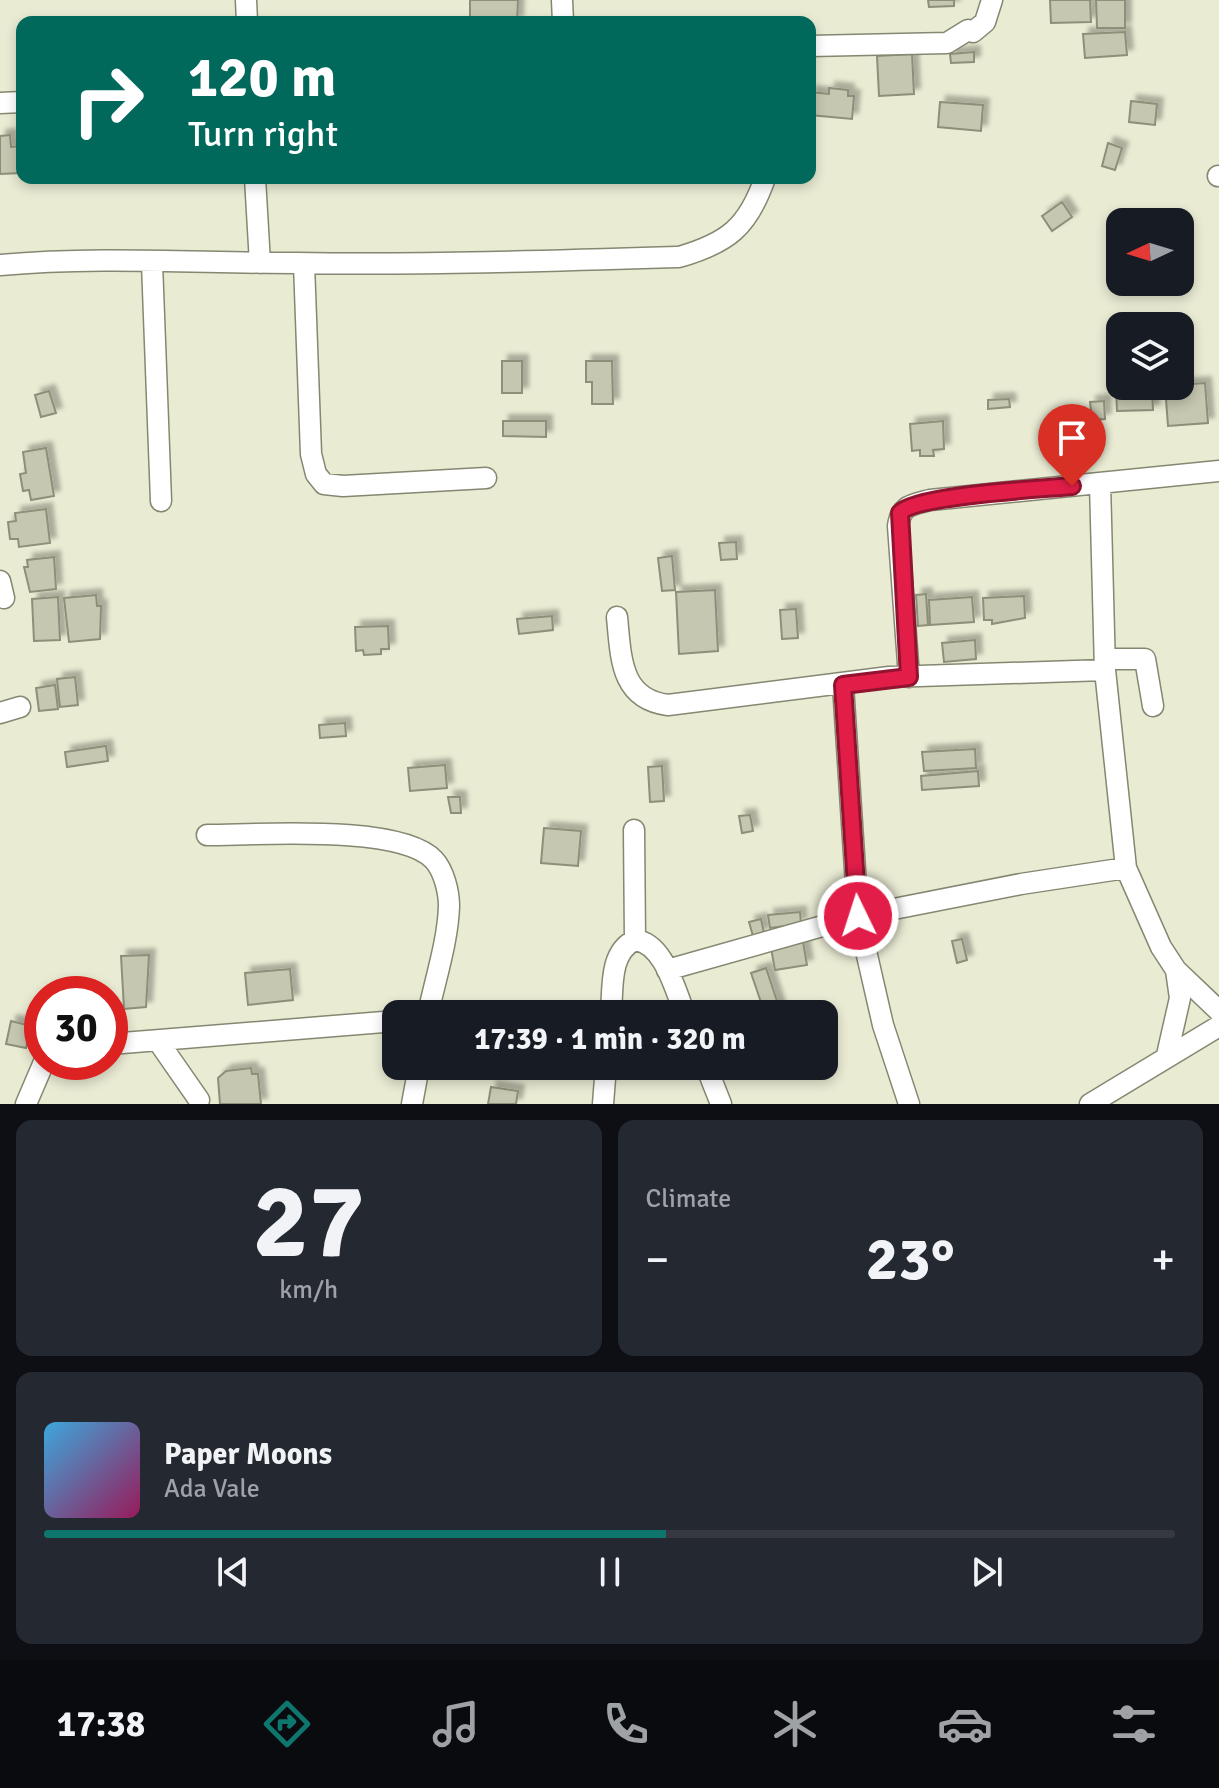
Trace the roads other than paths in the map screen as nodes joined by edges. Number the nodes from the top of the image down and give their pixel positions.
1 (992, 0) edge
2 (816, 46) edge
3 (255, 184) edge
4 (763, 184) edge
5 (152, 263) junction
6 (260, 263) junction
7 (304, 264) junction
8 (0, 265) edge
9 (1219, 471) edge
10 (486, 478) dead end
11 (1100, 483) junction
12 (161, 501) dead end
13 (617, 617) dead end
14 (1105, 665) junction
15 (909, 677) junction
16 (843, 685) junction
17 (1153, 706) dead end
18 (20, 707) dead end
19 (0, 713) edge
20 (634, 830) dead end
21 (207, 835) dead end
22 (1126, 868) junction
23 (858, 916) junction
24 (635, 940) junction
25 (667, 970) junction
26 (1176, 970) junction
27 (431, 1000) edge
28 (612, 1000) edge
29 (679, 1000) edge
30 (1219, 1011) edge
31 (382, 1022) edge
32 (1219, 1026) edge
33 (158, 1041) junction
34 (128, 1043) edge
35 (1167, 1055) junction
36 (36, 1080) edge
37 (416, 1080) edge
38 (605, 1080) edge
39 (712, 1080) edge
40 (199, 1103) edge
41 (26, 1104) edge
42 (412, 1104) edge
43 (603, 1104) edge
44 (721, 1104) edge
45 (909, 1104) edge
46 (1090, 1104) edge

1 - 2 street
3 - 6 street
4 - 7 street
5 - 6 street
5 - 8 street
5 - 12 street
6 - 7 street
7 - 10 street
9 - 11 street
11 - 14 street
11 - 15 street
13 - 16 street
14 - 15 street
14 - 17 street
14 - 22 street
15 - 16 street
16 - 23 street
18 - 19 street
20 - 24 street
21 - 27 street
22 - 23 street
22 - 26 street
23 - 25 street
23 - 45 street
24 - 25 street
24 - 28 street
25 - 29 street
26 - 30 street
26 - 35 street
31 - 33 street
32 - 35 street
33 - 34 street
33 - 40 street
35 - 46 street
36 - 41 street
37 - 42 street
38 - 43 street
39 - 44 street

